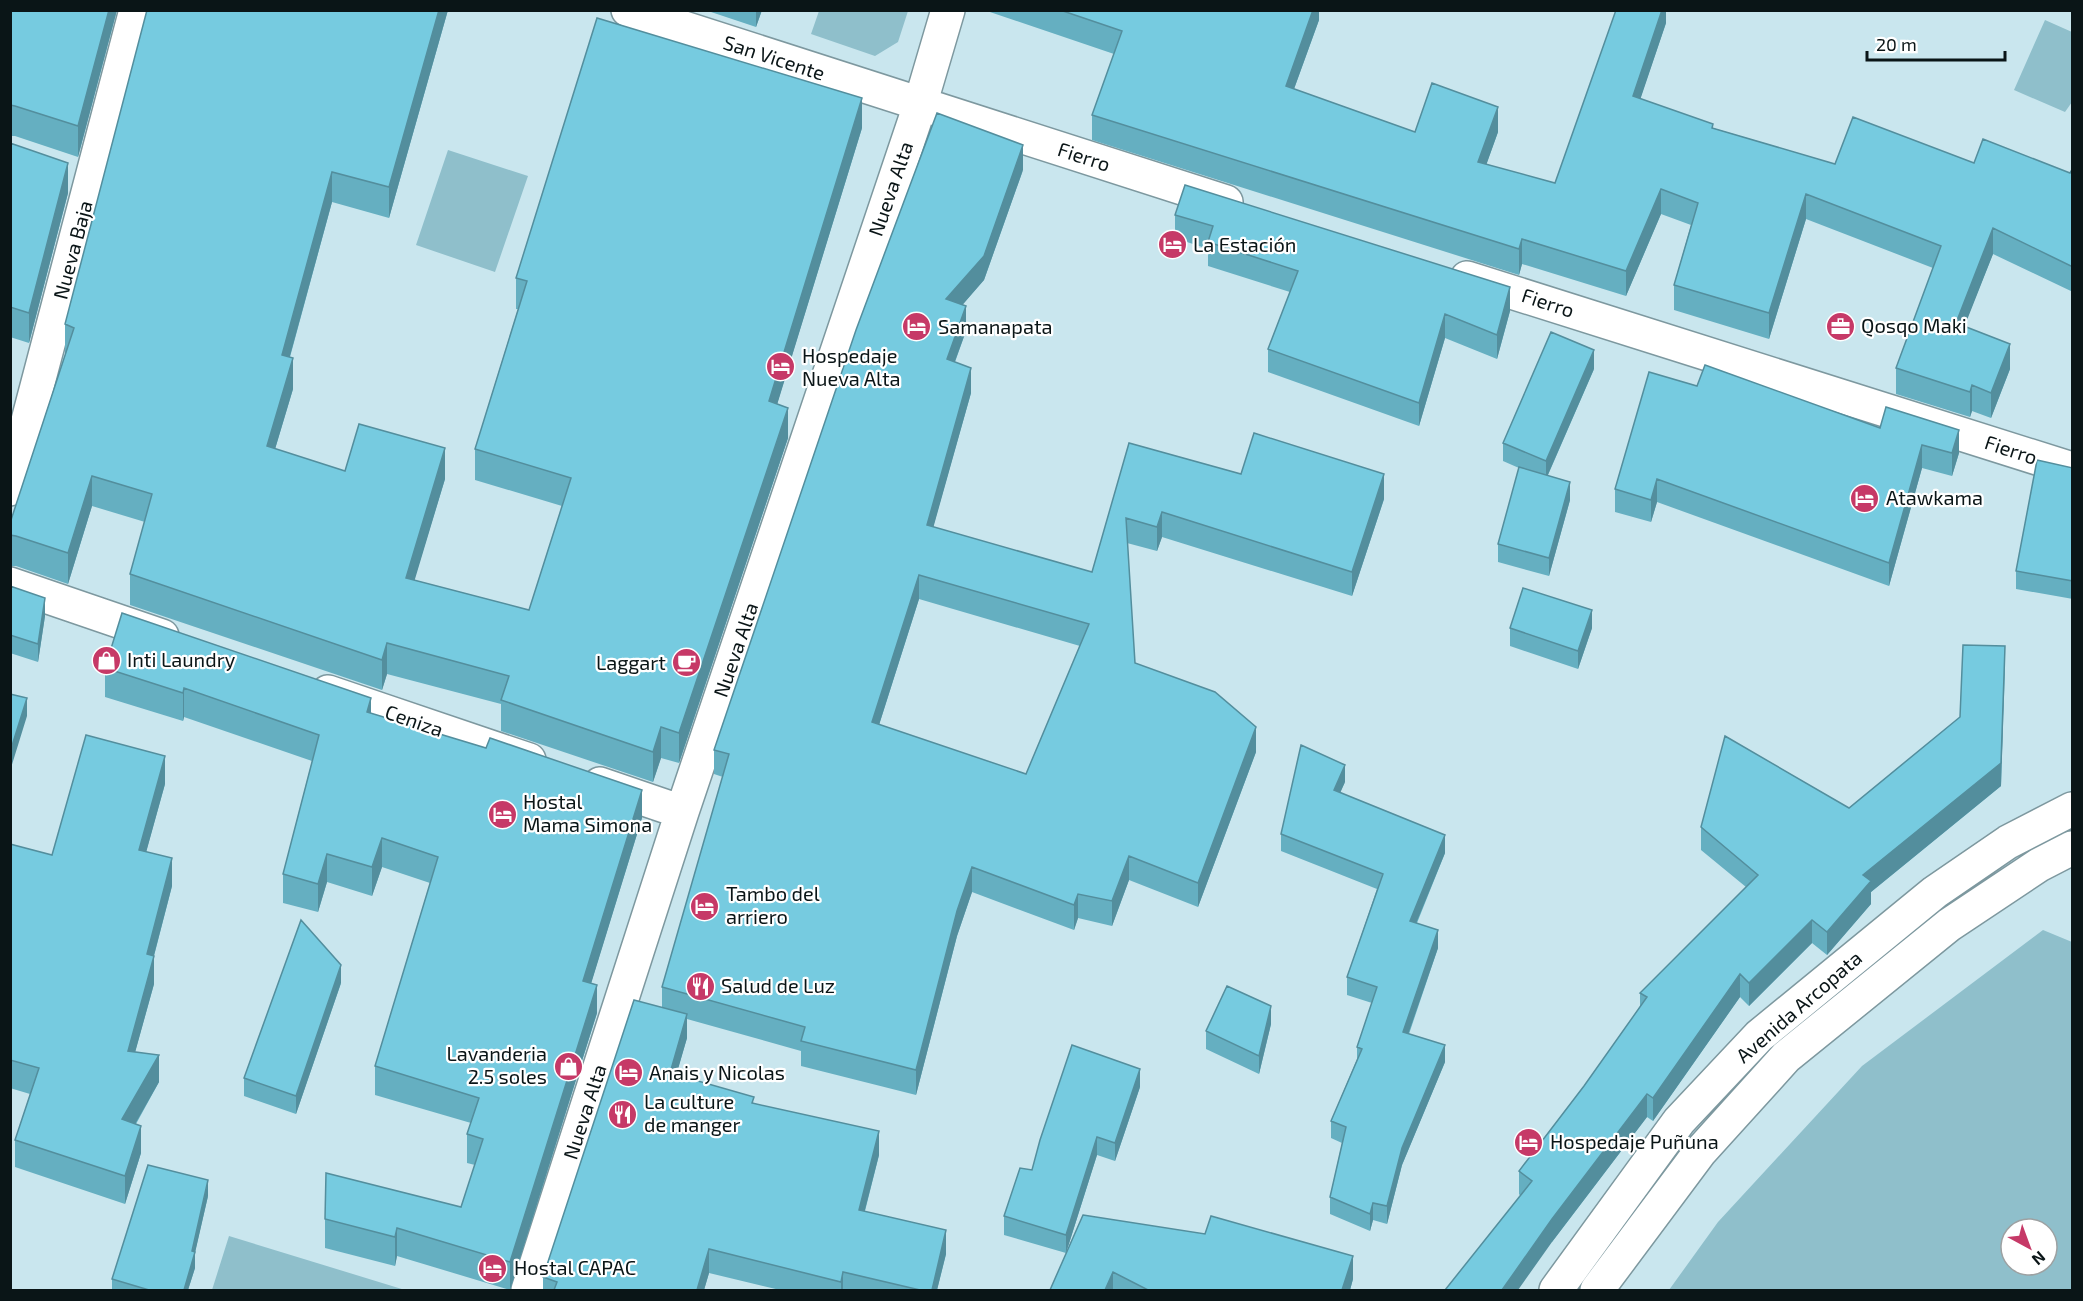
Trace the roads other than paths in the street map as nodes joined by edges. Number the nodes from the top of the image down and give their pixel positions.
1 (136, 10) edge
2 (628, 10) edge
3 (948, 10) edge
4 (920, 105) junction
5 (1251, 210) edge
6 (1433, 267) edge
7 (2073, 469) edge
8 (10, 489) edge
9 (10, 584) edge
10 (189, 645) edge
11 (301, 683) edge
12 (2073, 809) edge
13 (682, 812) junction
14 (2073, 848) edge
15 (528, 1290) edge
16 (1556, 1290) edge
17 (1598, 1290) edge

1 - 8 street, Nueva Baja
2 - 4 street, San Vicente
3 - 4 street, Nueva Alta
4 - 5 street, Fierro
4 - 13 street, Nueva Alta
6 - 7 street, Fierro
9 - 10 street
11 - 13 street, Ceniza
12 - 16 street, Avenida Arcopata
13 - 15 street, Nueva Alta
14 - 17 street, Avenida Arcopata

